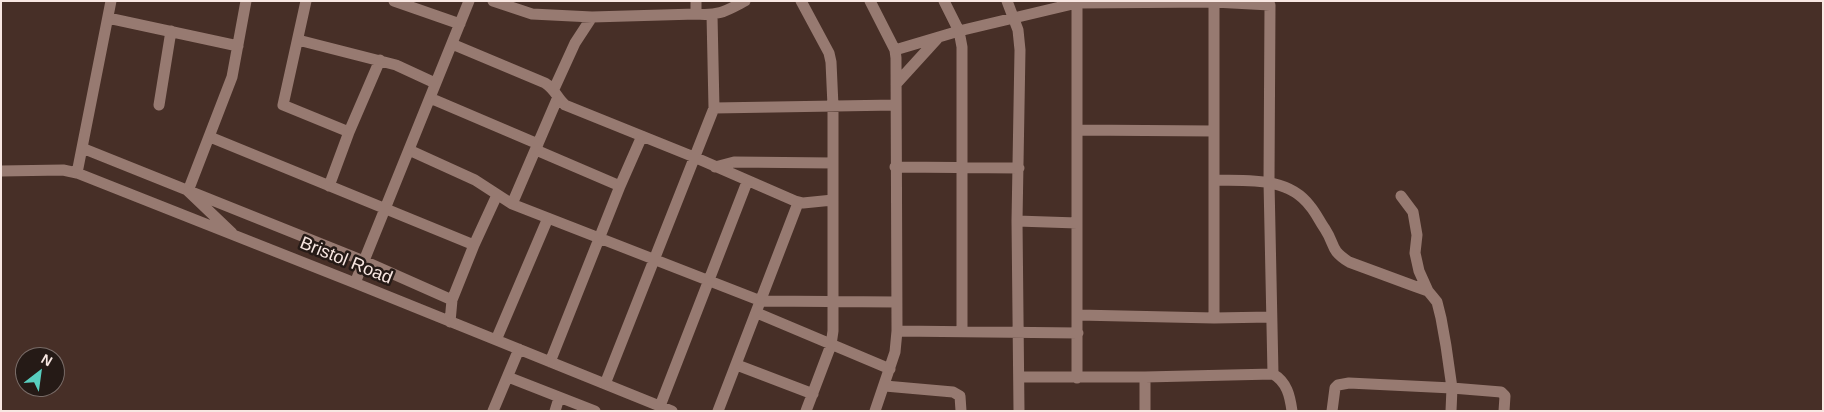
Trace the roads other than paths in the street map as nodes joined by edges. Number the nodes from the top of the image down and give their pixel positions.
1 (111, 1) edge
2 (246, 1) edge
3 (306, 1) edge
4 (394, 1) edge
5 (469, 1) edge
6 (493, 1) edge
7 (696, 1) edge
8 (745, 1) edge
9 (801, 1) edge
10 (870, 1) edge
11 (944, 1) edge
12 (1007, 1) edge
13 (1077, 2) junction
14 (1214, 2) edge
15 (696, 14) junction
16 (712, 15) junction
17 (592, 17) junction
18 (1014, 17) junction
19 (108, 18) junction
20 (460, 24) junction
21 (171, 31) junction
22 (959, 31) junction
23 (938, 38) junction
24 (298, 40) junction
25 (452, 44) junction
26 (238, 46) junction
27 (895, 50) junction
28 (380, 60) junction
29 (435, 83) junction
30 (896, 84) junction
31 (556, 93) junction
32 (430, 98) junction
33 (159, 105) dead end
34 (896, 105) junction
35 (833, 106) junction
36 (714, 108) junction
37 (1077, 130) junction
38 (1213, 130) junction
39 (349, 132) junction
40 (642, 136) junction
41 (210, 137) junction
42 (537, 147) junction
43 (82, 148) junction
44 (409, 150) junction
45 (694, 157) junction
46 (833, 163) junction
47 (715, 167) junction
48 (896, 167) junction
49 (962, 168) junction
50 (1019, 168) junction
51 (1, 171) edge
52 (77, 173) junction
53 (1214, 180) junction
54 (747, 182) junction
55 (1269, 182) junction
56 (329, 186) junction
57 (620, 186) junction
58 (188, 191) junction
59 (497, 195) junction
60 (1401, 196) dead end
61 (833, 200) junction
62 (798, 203) junction
63 (512, 204) junction
64 (385, 208) junction
65 (548, 218) junction
66 (1017, 221) junction
67 (1077, 223) junction
68 (235, 236) junction
69 (600, 239) junction
70 (474, 245) junction
71 (653, 259) junction
72 (364, 261) junction
73 (708, 281) junction
74 (356, 283) junction
75 (1428, 291) junction
76 (452, 300) junction
77 (761, 301) junction
78 (834, 302) junction
79 (896, 302) junction
80 (757, 313) junction
81 (1078, 314) junction
82 (1271, 317) junction
83 (1214, 318) junction
84 (450, 322) junction
85 (897, 331) junction
86 (962, 331) junction
87 (1019, 333) junction
88 (1078, 334) junction
89 (496, 340) junction
90 (831, 345) junction
91 (519, 349) junction
92 (550, 362) junction
93 (736, 365) junction
94 (890, 369) junction
95 (1273, 374) junction
96 (508, 377) junction
97 (1019, 377) junction
98 (1077, 378) junction
99 (1145, 378) junction
100 (605, 384) junction
101 (884, 386) junction
102 (1452, 388) junction
103 (813, 394) junction
104 (560, 398) junction
105 (660, 406) junction
106 (493, 411) edge
107 (555, 411) edge
108 (595, 411) edge
109 (672, 411) edge
110 (718, 411) edge
111 (806, 411) edge
112 (875, 411) edge
113 (961, 411) edge
114 (1019, 411) edge
115 (1145, 411) edge
116 (1292, 411) edge
117 (1332, 411) edge
118 (1451, 411) edge
119 (1504, 411) edge

1 - 19 street
2 - 26 street
3 - 24 street
4 - 20 street
5 - 20 street
6 - 17 street
7 - 15 street
8 - 16 street
9 - 35 street
10 - 27 street
11 - 22 street
12 - 18 street
13 - 14 street
13 - 18 street
13 - 37 street
14 - 38 street
14 - 55 street
15 - 16 street
15 - 17 street
16 - 36 street
17 - 31 street
18 - 22 street
18 - 50 street
19 - 21 street
19 - 43 street
20 - 25 street
21 - 26 street
21 - 33 street
22 - 23 street
22 - 49 street
23 - 27 street
23 - 30 street
24 - 28 street
24 - 39 street
25 - 29 street
25 - 31 street
26 - 41 street
27 - 30 street
28 - 29 street
28 - 39 street
29 - 32 street
30 - 34 street
31 - 40 street
31 - 42 street
32 - 42 street
32 - 44 street
34 - 35 street
34 - 48 street
35 - 36 street
35 - 46 street
36 - 45 street
37 - 38 street
37 - 67 street
38 - 53 street
39 - 56 street
40 - 45 street
40 - 57 street
41 - 56 street
41 - 58 street
42 - 57 street
42 - 63 street
43 - 52 street
43 - 58 street
44 - 59 street
44 - 64 street
45 - 47 street
45 - 71 street
46 - 47 street
46 - 61 street
47 - 54 street
48 - 49 street
48 - 79 street
49 - 50 street
49 - 86 street
50 - 66 street
51 - 52 street, Bristol Road
52 - 68 street, Bristol Road
53 - 55 street
53 - 83 street
54 - 62 street
54 - 73 street
55 - 75 street
55 - 82 street
56 - 64 street
57 - 69 street
58 - 68 street
58 - 72 street
59 - 63 street
59 - 70 street
60 - 75 street
61 - 62 street
61 - 78 street
62 - 77 street
63 - 65 street
64 - 70 street
64 - 72 street
65 - 69 street
65 - 89 street
66 - 67 street
66 - 87 street
67 - 81 street
68 - 74 street, Bristol Road
69 - 71 street
69 - 92 street
70 - 76 street
71 - 73 street
71 - 100 street
72 - 74 street
72 - 76 street
73 - 77 street
73 - 105 street
74 - 84 street, Bristol Road
75 - 102 street
76 - 84 street
77 - 78 street
77 - 80 street
78 - 79 street
78 - 90 street
79 - 85 street
80 - 90 street
80 - 93 street
81 - 83 street
81 - 88 street
82 - 83 street
82 - 95 street
84 - 89 street, Bristol Road
85 - 86 street
85 - 94 street
86 - 87 street
87 - 88 street
87 - 97 street
88 - 98 street
89 - 91 street, Bristol Road
90 - 94 street
90 - 103 street
91 - 92 street, Bristol Road
91 - 96 street
92 - 100 street, Bristol Road
93 - 103 street
93 - 110 street
94 - 101 street
95 - 99 street
95 - 116 street
96 - 104 street
96 - 106 street
97 - 98 street
97 - 114 street
98 - 99 street
99 - 115 street
100 - 105 street, Bristol Road
101 - 112 street
101 - 113 street
102 - 117 street
102 - 118 street
102 - 119 street
103 - 111 street
104 - 107 street
104 - 108 street
105 - 109 street, Bristol Road

